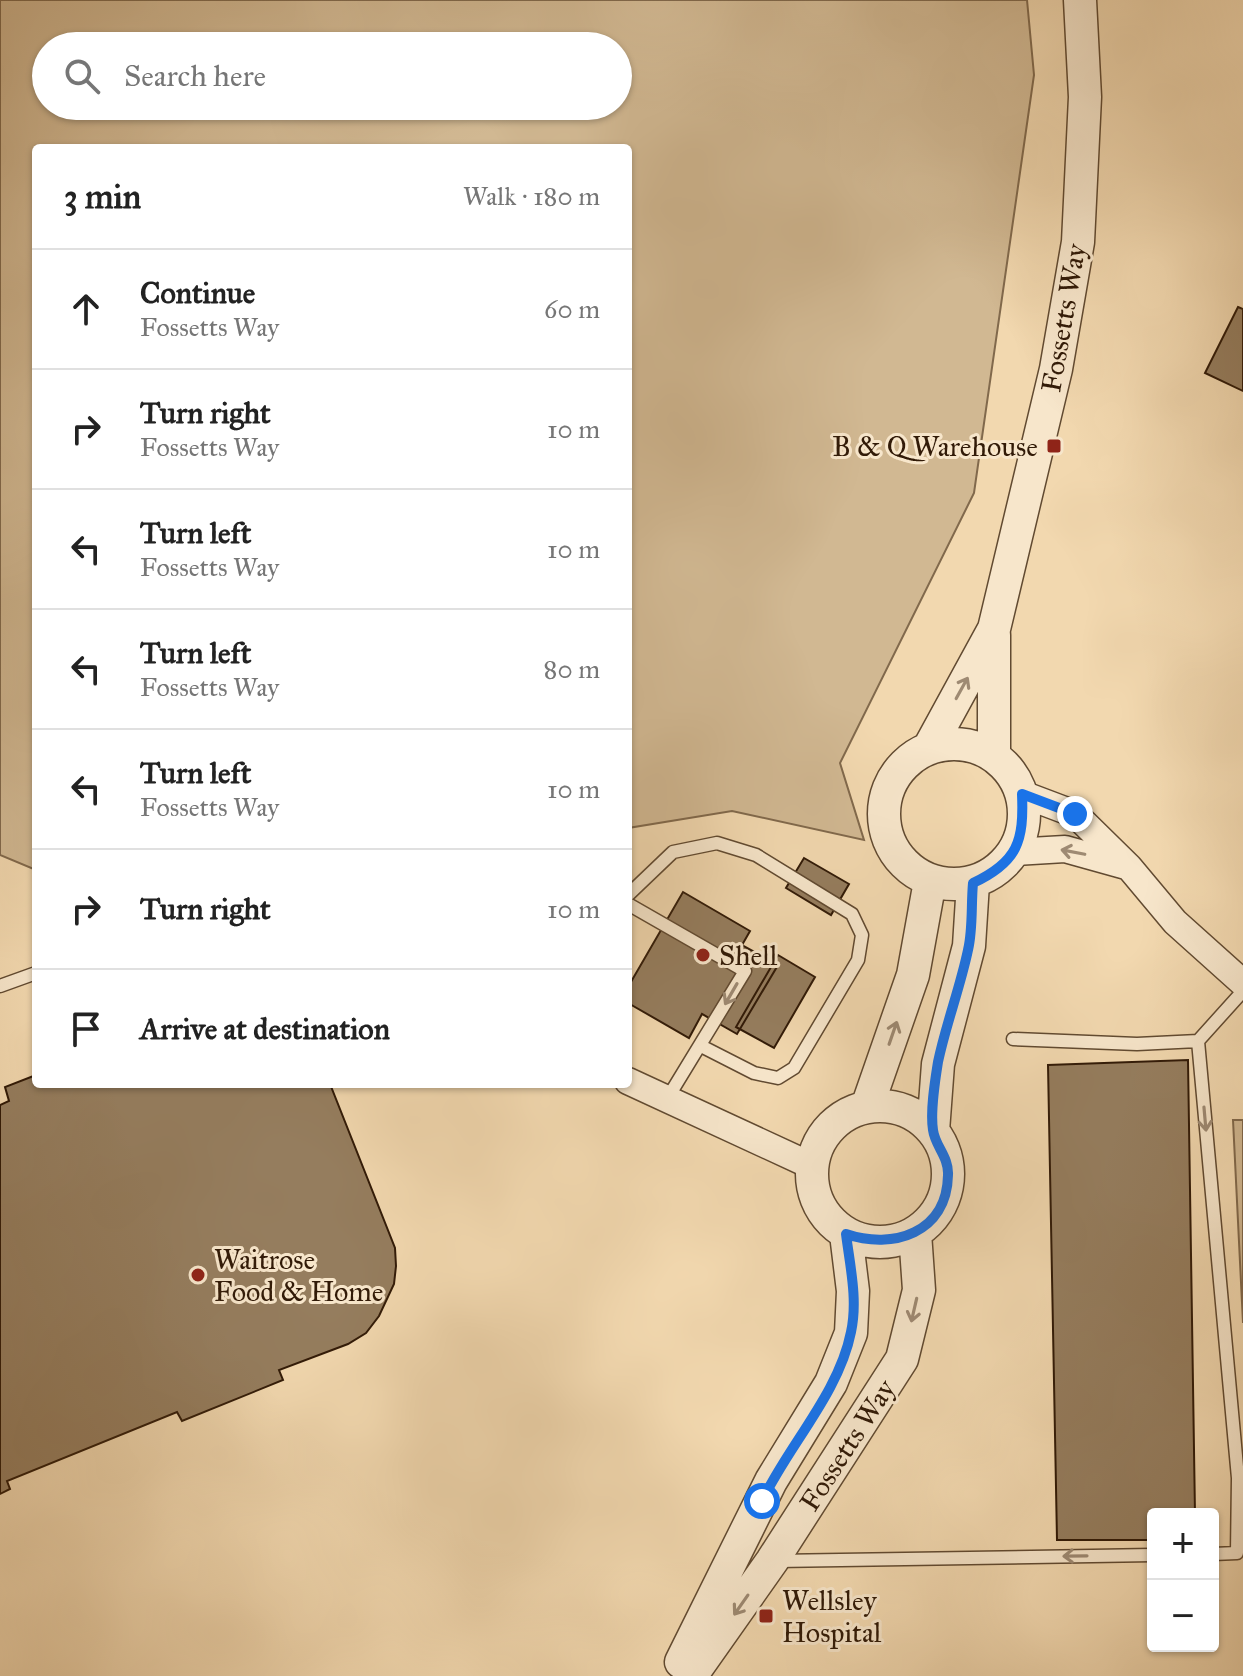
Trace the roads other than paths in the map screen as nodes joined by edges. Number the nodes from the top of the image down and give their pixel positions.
1 (1080, 0) edge
2 (994, 629) junction
3 (929, 748) junction
4 (994, 756) junction
5 (1022, 794) junction
6 (1014, 852) junction
7 (1129, 867) junction
8 (930, 881) junction
9 (973, 883) junction
10 (632, 891) edge
11 (632, 906) edge
12 (32, 974) edge
13 (1243, 983) edge
14 (0, 986) edge
15 (1243, 991) edge
16 (1013, 1039) dead end
17 (1198, 1041) junction
18 (701, 1046) junction
19 (632, 1083) edge
20 (667, 1099) junction
21 (867, 1107) junction
22 (933, 1131) junction
23 (812, 1166) junction
24 (915, 1233) junction
25 (846, 1234) junction
26 (1219, 1554) edge
27 (1147, 1555) edge
28 (772, 1561) junction
29 (675, 1676) edge
30 (691, 1676) edge

1 - 2 street, Fossetts Way
3 -> 2 street, Fossetts Way
2 - 4 street, Fossetts Way
3 - 4 street
3 - 8 street, Fossetts Way
4 - 5 street
5 - 6 street
5 - 7 street
7 -> 6 street
6 - 9 street
7 - 13 street
8 - 9 street
21 -> 8 street
9 - 22 street
10 - 18 lane
11 -> 18 lane
12 - 14 lane
15 - 17 lane
16 - 17 lane
17 -> 26 lane
18 - 20 lane
19 - 20 street
20 - 23 street
21 - 22 street
21 - 23 street
22 - 24 street
23 - 25 street
24 - 25 street
24 -> 28 street, Fossetts Way
25 - 29 street, Fossetts Way
27 -> 28 lane
28 -> 30 street, Fossetts Way

